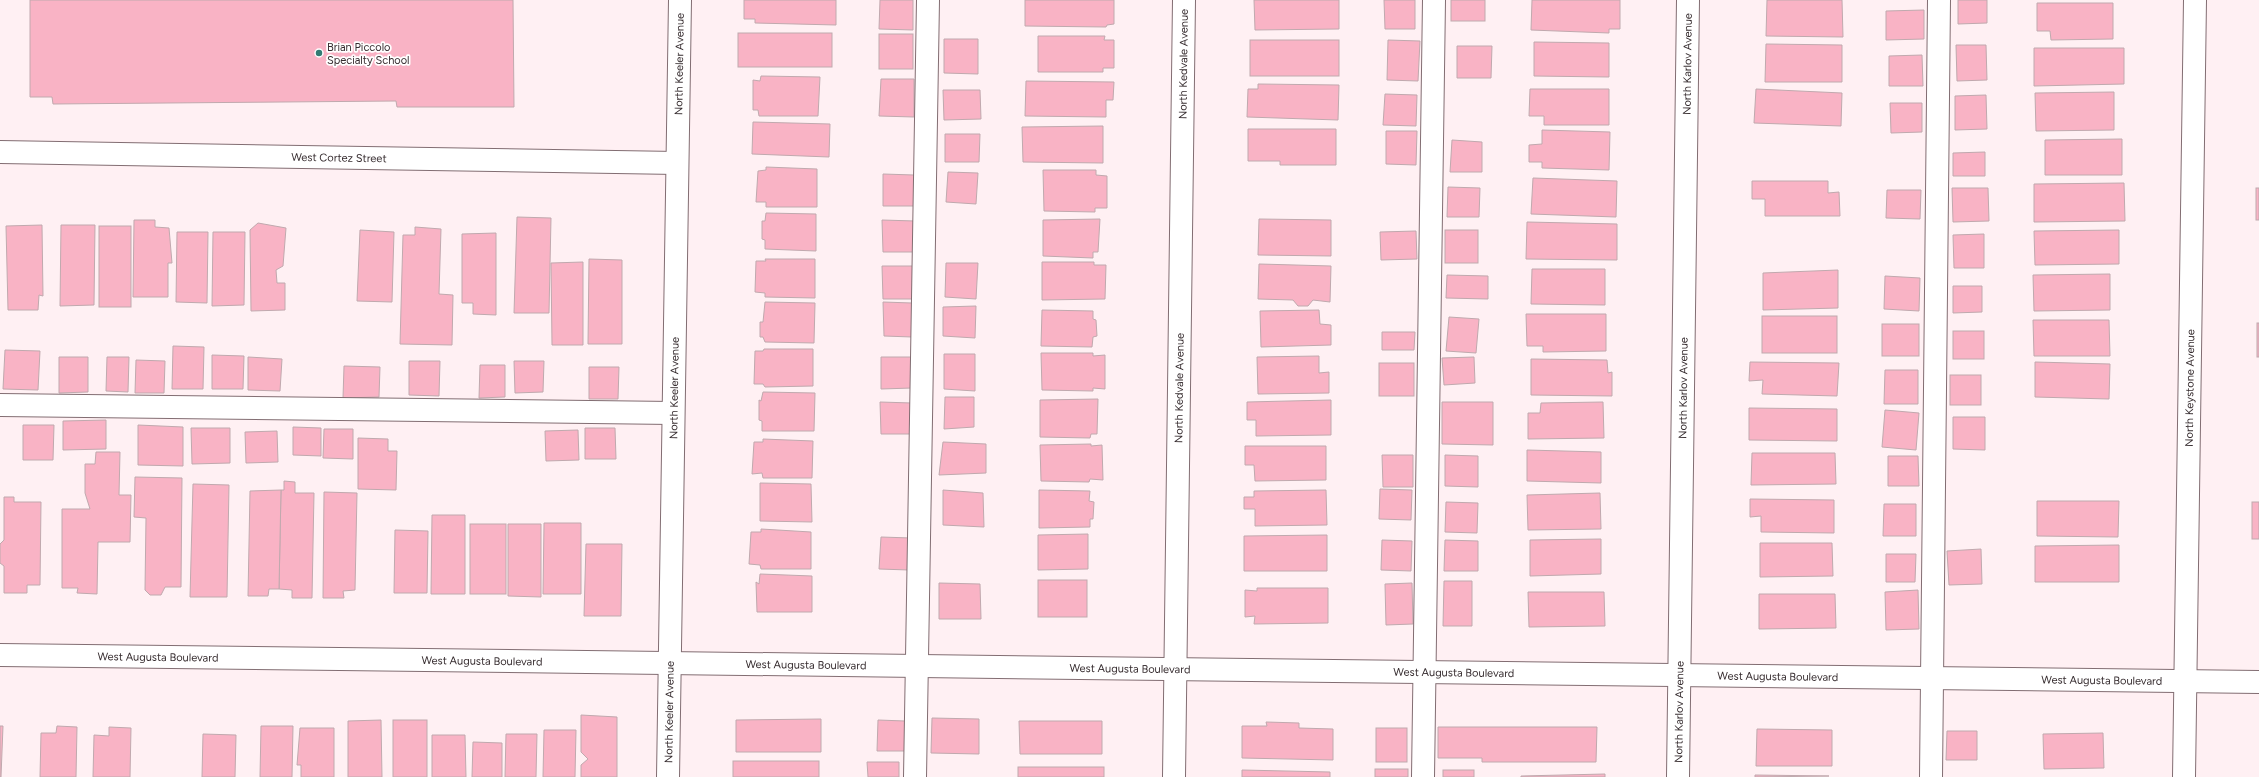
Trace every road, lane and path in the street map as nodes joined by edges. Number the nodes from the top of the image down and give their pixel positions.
1 (680, 0) edge
2 (928, 0) edge
3 (1184, 0) edge
4 (1434, 0) edge
5 (1688, 0) edge
6 (1939, 0) edge
7 (2195, 0) edge
8 (0, 152) edge
9 (678, 163) junction
10 (0, 405) edge
11 (673, 413) junction
12 (0, 655) edge
13 (670, 663) junction
14 (916, 666) junction
15 (1175, 669) junction
16 (1424, 672) junction
17 (1679, 675) junction
18 (1932, 678) junction
19 (2185, 681) junction
20 (2259, 682) edge
21 (668, 777) edge
22 (915, 777) edge
23 (1174, 777) edge
24 (1423, 777) edge
25 (1678, 777) edge
26 (1931, 777) edge
27 (2184, 777) edge

1 - 9 street, North Keeler Avenue
2 - 14 street
3 - 15 street, North Kedvale Avenue
4 - 16 street
5 - 17 street, North Karlov Avenue
6 - 18 street
7 - 19 street, North Keystone Avenue
8 - 9 street, West Cortez Street
9 - 11 street, North Keeler Avenue
10 - 11 street
11 - 13 street, North Keeler Avenue
12 - 13 street, West Augusta Boulevard
13 - 14 street, West Augusta Boulevard
13 - 21 street, North Keeler Avenue
14 - 15 street, West Augusta Boulevard
14 - 22 street
15 - 16 street, West Augusta Boulevard
15 - 23 street, North Kedvale Avenue
16 - 17 street, West Augusta Boulevard
16 - 24 street
17 - 18 street, West Augusta Boulevard
17 - 25 street, North Karlov Avenue
18 - 19 street, West Augusta Boulevard
18 - 26 street
19 - 20 street, West Augusta Boulevard
19 - 27 street, North Keystone Avenue

